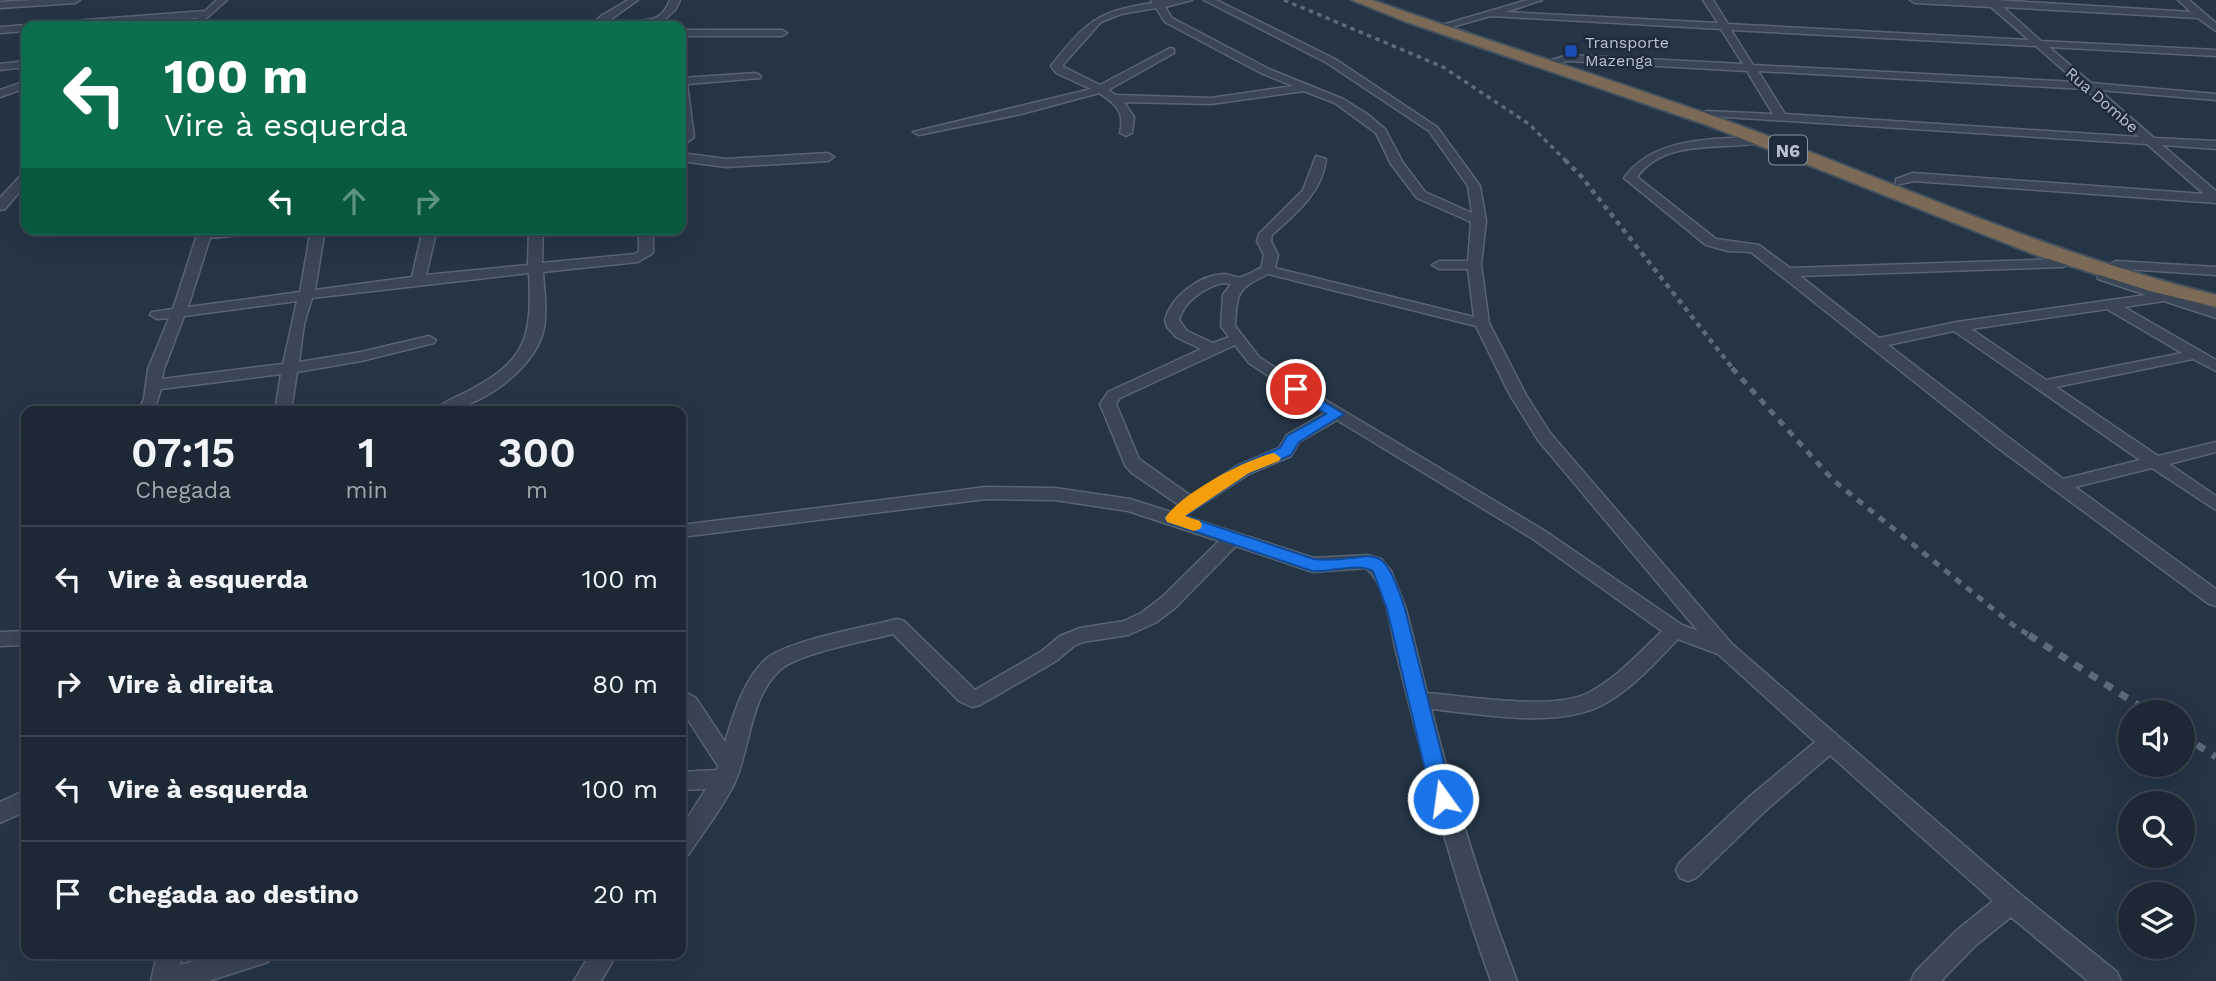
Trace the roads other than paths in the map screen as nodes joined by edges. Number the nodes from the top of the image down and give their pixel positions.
1 (75, 0) edge
2 (222, 0) edge
3 (633, 0) edge
4 (674, 0) edge
5 (1181, 0) edge
6 (1209, 0) edge
7 (1359, 0) edge
8 (1372, 0) edge
9 (1537, 0) edge
10 (1708, 0) edge
11 (1915, 0) edge
12 (2183, 0) edge
13 (1991, 2) edge
14 (1158, 4) edge
15 (0, 5) edge
16 (208, 14) junction
17 (1494, 14) junction
18 (2201, 15) junction
19 (114, 21) edge
20 (200, 21) edge
21 (600, 21) edge
22 (663, 21) edge
23 (1725, 26) junction
24 (1442, 27) junction
25 (2216, 27) edge
26 (21, 28) edge
27 (0, 30) edge
28 (686, 33) edge
29 (782, 33) dead end
30 (2036, 42) junction
31 (1170, 51) dead end
32 (2216, 53) edge
33 (1554, 61) junction
34 (21, 65) edge
35 (0, 67) edge
36 (1751, 68) junction
37 (757, 76) dead end
38 (686, 82) edge
39 (21, 86) edge
40 (2086, 86) junction
41 (1304, 87) junction
42 (1099, 90) junction
43 (0, 94) edge
44 (2216, 97) edge
45 (1114, 98) junction
46 (1710, 113) junction
47 (1780, 116) junction
48 (686, 121) edge
49 (919, 132) dead end
50 (1126, 133) dead end
51 (686, 139) edge
52 (2147, 139) junction
53 (1762, 140) junction
54 (2216, 145) edge
55 (686, 158) edge
56 (828, 158) dead end
57 (1320, 159) dead end
58 (1900, 182) junction
59 (21, 183) edge
60 (2216, 199) edge
61 (0, 206) edge
62 (1479, 221) junction
63 (204, 235) edge
64 (317, 235) edge
65 (429, 235) edge
66 (537, 235) edge
67 (646, 235) edge
68 (2065, 260) junction
69 (1439, 265) dead end
70 (1474, 265) junction
71 (2116, 265) junction
72 (534, 270) junction
73 (1267, 270) junction
74 (2216, 271) edge
75 (1787, 272) junction
76 (418, 280) junction
77 (1240, 282) junction
78 (2216, 291) edge
79 (306, 294) junction
80 (2170, 295) junction
81 (2216, 303) edge
82 (2108, 304) junction
83 (177, 313) junction
84 (2216, 314) edge
85 (157, 315) dead end
86 (1482, 323) junction
87 (1956, 327) junction
88 (1236, 339) junction
89 (429, 340) dead end
90 (1876, 343) junction
91 (1213, 349) junction
92 (2197, 354) junction
93 (2216, 366) edge
94 (290, 368) junction
95 (154, 385) junction
96 (2042, 385) junction
97 (148, 406) edge
98 (284, 406) edge
99 (451, 406) edge
100 (1336, 414) junction
101 (2216, 447) edge
102 (2154, 461) junction
103 (2060, 485) junction
104 (1189, 504) junction
105 (2216, 504) edge
106 (1173, 518) junction
107 (686, 530) edge
108 (1232, 538) junction
109 (2216, 599) edge
110 (1675, 630) junction
111 (21, 638) edge
112 (0, 639) edge
113 (1726, 649) junction
114 (1418, 701) junction
115 (686, 702) edge
116 (1829, 743) junction
117 (727, 772) junction
118 (686, 780) edge
119 (21, 802) edge
120 (0, 813) edge
121 (686, 839) edge
122 (1688, 870) dead end
123 (2011, 902) junction
124 (169, 959) edge
125 (242, 959) edge
126 (601, 959) edge
127 (166, 981) edge
128 (587, 981) edge
129 (1504, 981) edge
130 (1924, 981) edge
131 (2108, 981) edge

1 - 15 street
2 - 16 street
3 - 21 street
4 - 22 street
5 - 14 street
6 - 62 street
7 - 24 highway, N6
8 - 24 highway, N6
9 - 17 street
10 - 23 street
11 - 13 street
12 - 18 street
13 - 18 street
13 - 30 street, Rua Dombe
14 - 41 street
14 - 42 street
16 - 19 street
16 - 20 street
17 - 23 street
17 - 24 street
18 - 25 street
23 - 30 street
23 - 36 street
24 - 33 highway, N6
24 - 53 highway, N6
26 - 27 street
28 - 29 street
30 - 32 street
30 - 40 street, Rua Dombe
31 - 42 street
33 - 36 street
33 - 46 highway, N6
34 - 35 street
36 - 40 street
36 - 47 street
37 - 38 street
39 - 43 street
40 - 44 street
40 - 52 street, Rua Dombe
41 - 45 street
41 - 62 street
42 - 45 street
42 - 49 street
45 - 50 street
46 - 47 street
46 - 58 highway, N6
47 - 52 street
48 - 51 street
52 - 54 street
52 - 60 street, Rua Dombe
53 - 68 highway, N6
53 - 75 street
55 - 56 street
57 - 73 street
58 - 60 street
58 - 71 highway, N6
59 - 61 street
62 - 70 street
63 - 83 street
64 - 79 street
65 - 76 street
66 - 72 street
67 - 72 street
68 - 75 street
68 - 80 highway, N6
69 - 70 street
70 - 86 street
71 - 74 street
71 - 78 highway, N6
72 - 76 street
72 - 99 street
73 - 77 street
73 - 86 street
75 - 90 street
76 - 79 street
77 - 88 street
77 - 91 street
79 - 83 street
79 - 94 street
80 - 81 highway
80 - 82 street
80 - 84 street
82 - 87 street
82 - 92 street
83 - 85 street
83 - 95 street
86 - 113 street
87 - 90 street
87 - 96 street
88 - 91 street
88 - 100 street
89 - 94 street
90 - 103 street
91 - 104 street
92 - 93 street
92 - 96 street
94 - 95 street
94 - 98 street
95 - 97 street
96 - 102 street
100 - 104 street
100 - 110 street
101 - 102 street
102 - 103 street
102 - 105 street
103 - 109 street
104 - 106 street
106 - 107 street
106 - 108 street
108 - 114 street
108 - 117 street
110 - 113 street
110 - 114 street
111 - 112 street
113 - 116 street
114 - 129 street
115 - 117 street
116 - 122 street
116 - 123 street
117 - 118 street
117 - 121 street
119 - 120 street
123 - 130 street
123 - 131 street
124 - 127 street
125 - 127 street
126 - 128 street

